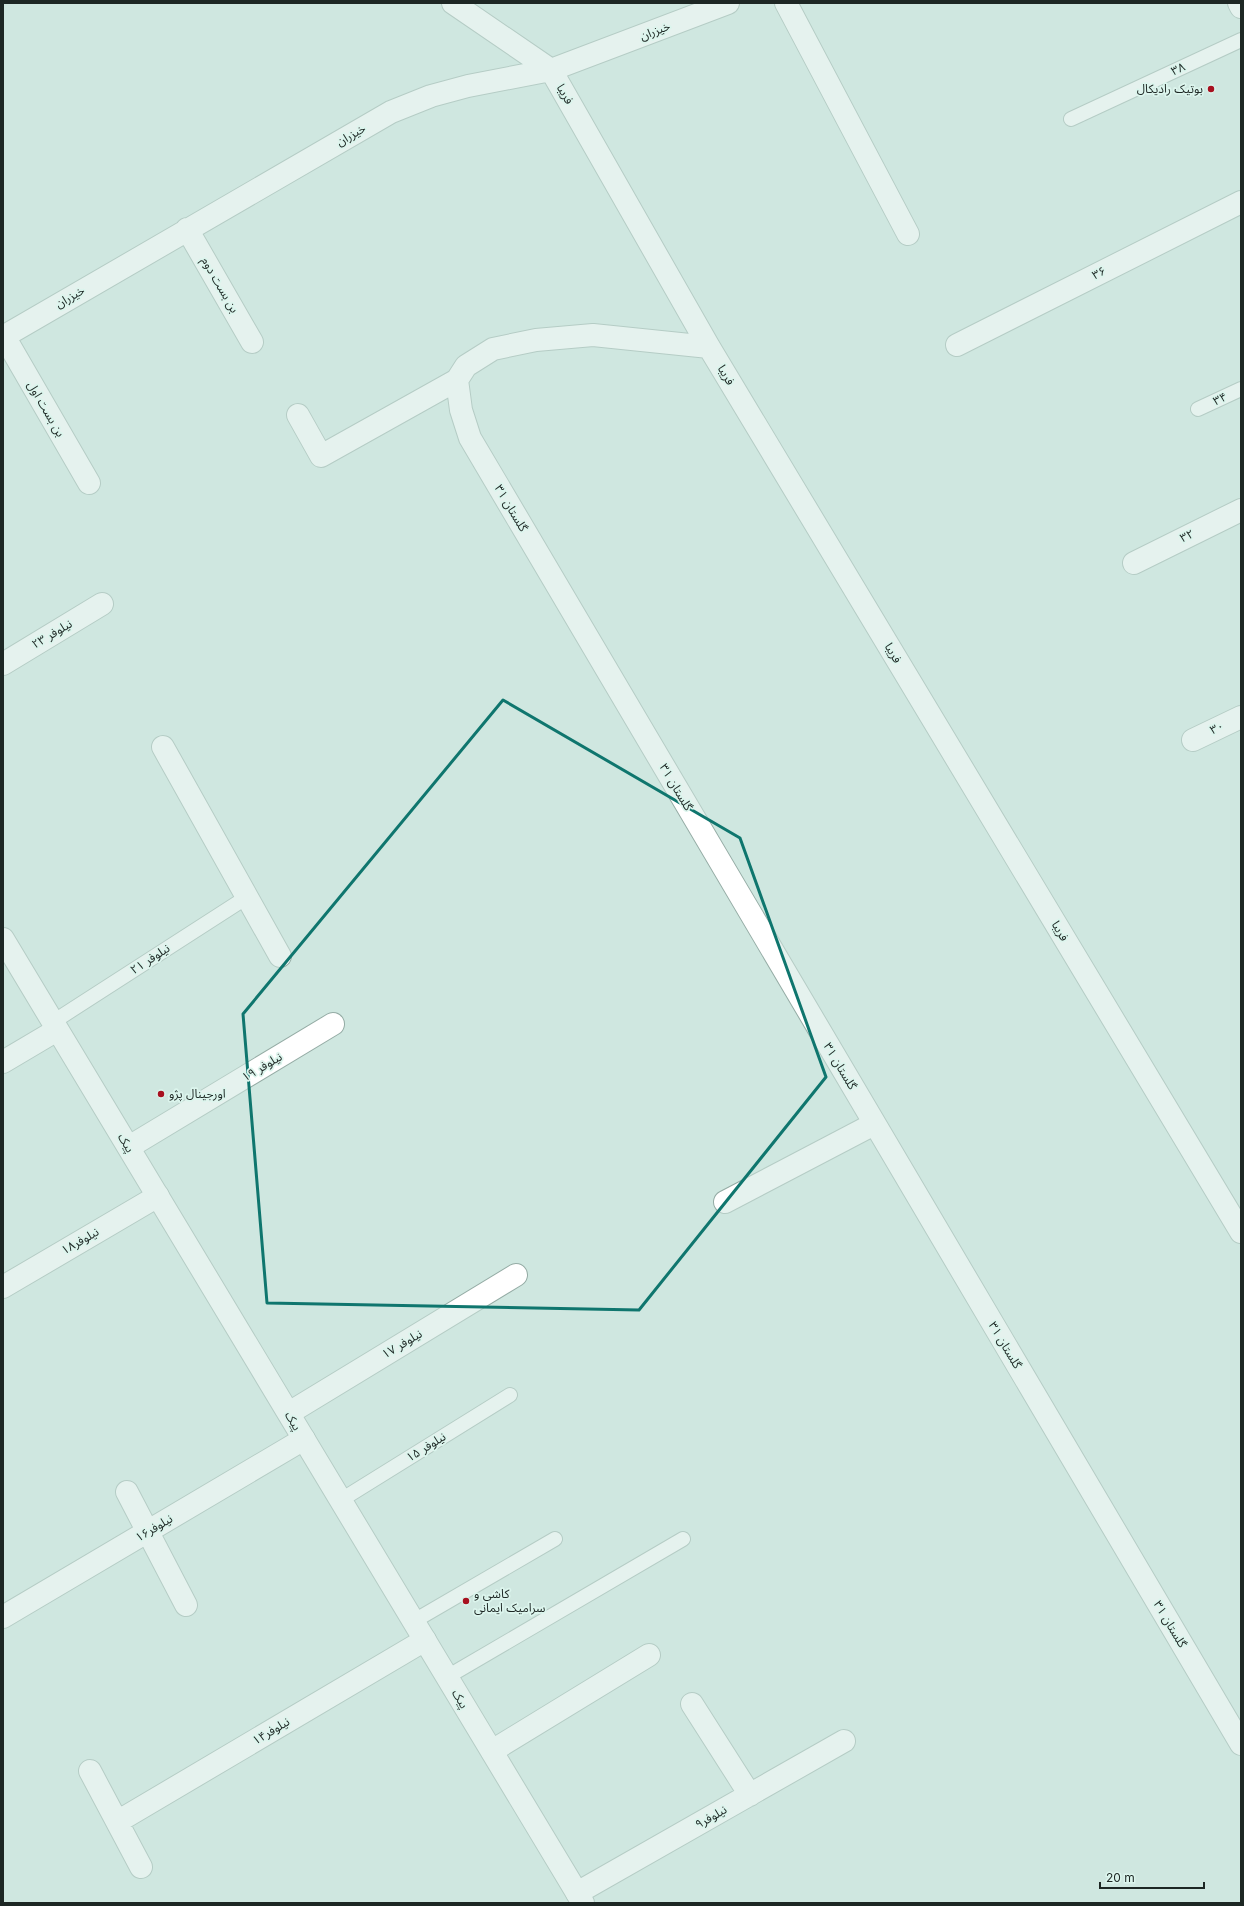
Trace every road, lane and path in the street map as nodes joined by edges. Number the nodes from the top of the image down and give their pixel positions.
1 (453, 3) edge
2 (728, 3) edge
3 (786, 3) edge
4 (1239, 3) edge
5 (1241, 7) edge
6 (1241, 40) edge
7 (551, 70) junction
8 (1071, 119) dead end
9 (1241, 202) edge
10 (187, 229) junction
11 (908, 234) dead end
12 (4, 336) edge
13 (252, 342) dead end
14 (956, 344) dead end
15 (709, 347) junction
16 (457, 380) junction
17 (1241, 389) edge
18 (1198, 409) dead end
19 (298, 415) dead end
20 (89, 483) dead end
21 (1241, 510) edge
22 (1134, 563) dead end
23 (102, 604) dead end
24 (3, 664) edge
25 (1241, 717) edge
26 (1193, 740) dead end
27 (163, 747) dead end
28 (247, 897) junction
29 (3, 939) edge
30 (280, 956) dead end
31 (333, 1024) dead end
32 (55, 1026) junction
33 (3, 1062) edge
34 (874, 1124) junction
35 (129, 1147) junction
36 (158, 1196) junction
37 (725, 1202) dead end
38 (1241, 1232) edge
39 (516, 1275) dead end
40 (3, 1286) edge
41 (510, 1394) dead end
42 (289, 1413) junction
43 (304, 1439) junction
44 (127, 1492) dead end
45 (341, 1500) junction
46 (148, 1531) junction
47 (555, 1539) dead end
48 (683, 1539) dead end
49 (186, 1605) dead end
50 (3, 1617) edge
51 (419, 1631) junction
52 (649, 1655) dead end
53 (447, 1676) junction
54 (692, 1704) dead end
55 (844, 1741) dead end
56 (1241, 1744) edge
57 (492, 1751) junction
58 (90, 1771) dead end
59 (750, 1795) junction
60 (117, 1822) junction
61 (141, 1867) dead end
62 (580, 1898) edge

1 - 7 street
2 - 7 street, خیزران
3 - 11 street
4 - 5 street
6 - 8 lane, ۳۸
7 - 10 street, خیزران
7 - 15 street, فریبا
9 - 14 street, ۳۶
10 - 12 street, خیزران
10 - 13 street, بن بست دوم
12 - 20 street, بن بست اول
15 - 16 street
15 - 38 street, فریبا
16 - 19 street
16 - 34 street, گلستان ۳۱
17 - 18 lane, ۳۴
21 - 22 street, ۳۲
23 - 24 street, نیلوفر ۲۳
25 - 26 street, ۳۰
27 - 28 street
28 - 30 street
28 - 32 lane, نیلوفر ۲۱
29 - 32 street, پیک
31 - 35 street, نیلوفر ۱۹
32 - 33 street
32 - 35 street, پیک
34 - 37 street
34 - 56 street, گلستان ۳۱
35 - 36 street, پیک
36 - 40 street, نیلوفر۱۸
36 - 42 street, پیک
39 - 42 street, نیلوفر ۱۷
41 - 45 lane, نیلوفر ۱۵
42 - 43 street, پیک
43 - 45 street, پیک
43 - 46 street, نیلوفر۱۶
44 - 46 street
45 - 51 street, پیک
46 - 49 street
46 - 50 street, نیلوفر۱۶
47 - 51 lane
48 - 53 lane
51 - 53 street, پیک
51 - 60 street, نیلوفر۱۴
52 - 57 street
53 - 57 street, پیک
54 - 59 street
55 - 59 street, نیلوفر۹
57 - 62 street, پیک
58 - 60 street
59 - 62 street, نیلوفر۹
60 - 61 street

